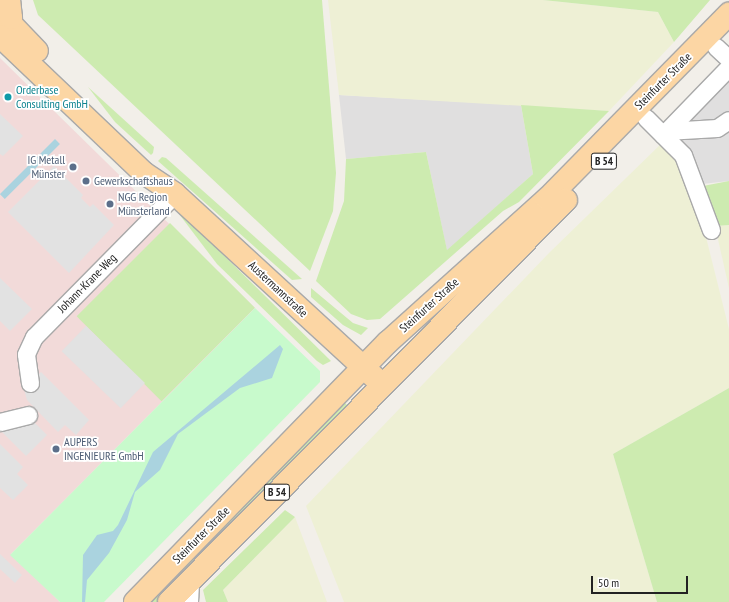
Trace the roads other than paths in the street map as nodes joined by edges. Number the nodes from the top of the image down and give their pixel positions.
1 (9, 0) edge
2 (729, 14) edge
3 (3, 30) edge
4 (725, 47) edge
5 (729, 67) edge
6 (646, 118) junction
7 (729, 120) edge
8 (665, 133) junction
9 (175, 194) junction
10 (711, 230) dead end
11 (364, 368) junction
12 (30, 383) dead end
13 (382, 384) junction
14 (28, 415) dead end
15 (0, 422) edge
16 (189, 592) edge
17 (135, 602) edge
18 (169, 602) edge

1 - 3 main road, Austermannstraße
2 - 11 main road, Steinfurter Straße / B 54
3 - 9 main road, Austermannstraße
4 - 6 main road, Steinfurter Straße / B 54
5 - 8 street
6 - 8 street, Steinfurter Straße
6 - 13 main road, Steinfurter Straße / B 54
7 - 8 street
8 - 10 street, Steinfurter Straße
9 - 11 main road, Austermannstraße
9 - 12 street, Johann-Krane-Weg
11 - 13 main road, Austermannstraße
11 - 17 main road, Steinfurter Straße / B 54
13 - 16 main road, Steinfurter Straße / B 54
14 - 15 street
16 - 18 main road, Steinfurter Straße / B 54

